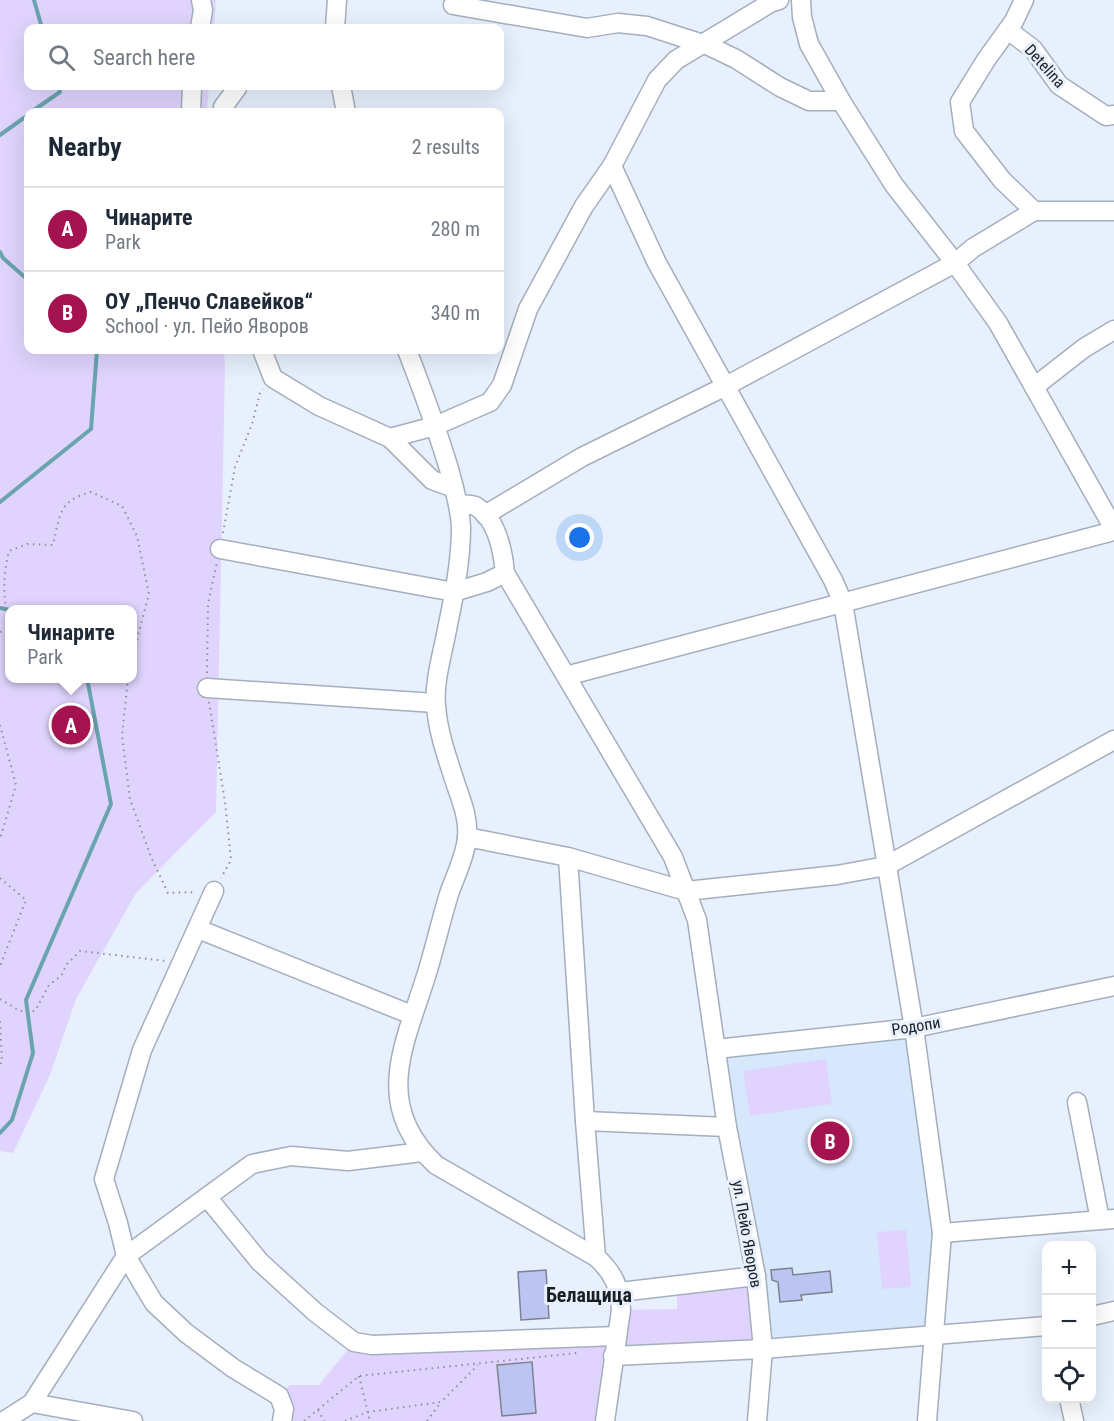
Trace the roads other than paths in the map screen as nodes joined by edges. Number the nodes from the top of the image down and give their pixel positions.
1 (337, 0) edge
2 (779, 0) edge
3 (801, 0) edge
4 (1024, 0) edge
5 (201, 1) edge
6 (453, 4) dead end
7 (201, 24) edge
8 (210, 24) edge
9 (335, 24) edge
10 (1008, 30) junction
11 (700, 44) junction
12 (192, 90) edge
13 (236, 90) edge
14 (342, 90) edge
15 (841, 101) junction
16 (190, 108) edge
17 (224, 108) edge
18 (345, 108) edge
19 (1114, 115) edge
20 (612, 166) junction
21 (1034, 211) junction
22 (1114, 211) edge
23 (955, 262) junction
24 (1114, 330) edge
25 (263, 354) edge
26 (409, 354) edge
27 (726, 386) junction
28 (1034, 387) junction
29 (435, 426) junction
30 (390, 438) junction
31 (456, 496) junction
32 (485, 515) junction
33 (1114, 530) edge
34 (220, 549) road end
35 (504, 573) junction
36 (454, 592) junction
37 (843, 603) junction
38 (566, 676) junction
39 (207, 688) road end
40 (435, 703) junction
41 (1114, 740) edge
42 (467, 837) junction
43 (568, 857) junction
44 (886, 866) junction
45 (214, 891) road end
46 (686, 891) junction
47 (198, 929) junction
48 (1114, 986) edge
49 (412, 1015) junction
50 (914, 1028) junction
51 (716, 1049) junction
52 (1077, 1102) dead end
53 (585, 1121) junction
54 (727, 1127) junction
55 (422, 1152) junction
56 (207, 1197) junction
57 (1107, 1220) edge
58 (942, 1233) junction
59 (126, 1256) junction
60 (596, 1257) junction
61 (756, 1276) junction
62 (620, 1292) junction
63 (1114, 1311) edge
64 (1096, 1315) edge
65 (1042, 1326) edge
66 (617, 1336) junction
67 (933, 1336) junction
68 (763, 1349) junction
69 (613, 1356) junction
70 (32, 1403) junction
71 (1070, 1403) edge
72 (6, 1413) edge
73 (132, 1421) edge
74 (282, 1421) edge
75 (605, 1421) edge
76 (757, 1421) edge
77 (927, 1421) edge
78 (1074, 1421) edge

1 - 9 street
2 - 11 street
3 - 15 street
4 - 10 street
5 - 7 street
5 - 8 street
6 - 11 street
10 - 19 street, Detelina
10 - 21 street
11 - 15 street
11 - 20 street
12 - 16 street
13 - 17 street
14 - 18 street
15 - 23 street
20 - 27 street
20 - 29 street
21 - 22 street
21 - 23 street
23 - 27 street
23 - 28 street
24 - 28 street
25 - 30 street
26 - 29 street
27 - 32 street
27 - 37 street
28 - 33 street
29 - 30 street
29 - 31 street
30 - 31 street
31 - 32 street
31 - 36 street
32 - 35 street
33 - 37 street
34 - 36 street
35 - 36 street
35 - 38 street, ул. Пейо Яворов
36 - 40 street
37 - 38 street
37 - 44 street
38 - 46 street, ул. Пейо Яворов
39 - 40 street
40 - 42 street
41 - 44 street
42 - 43 street
42 - 49 street
43 - 46 street
43 - 53 street
44 - 46 street
44 - 50 street
45 - 47 street
46 - 51 street, ул. Пейо Яворов
47 - 49 street
47 - 59 street
48 - 50 street, Родопи
49 - 55 street
50 - 51 street, Родопи
50 - 58 street
51 - 54 street, ул. Пейо Яворов
52 - 57 street
53 - 54 street
53 - 60 street
54 - 61 street, ул. Пейо Яворов
55 - 56 street
55 - 60 street
56 - 59 street
56 - 66 street
57 - 58 street
58 - 67 street
59 - 70 street
59 - 74 street
60 - 62 street
61 - 62 street
61 - 68 street, ул. Пейо Яворов
62 - 66 street
63 - 64 street
65 - 67 street
66 - 69 street
67 - 68 street
67 - 77 street
68 - 69 street
68 - 76 street, ул. Пейо Яворов
69 - 75 street
70 - 72 street
70 - 73 street
71 - 78 street

